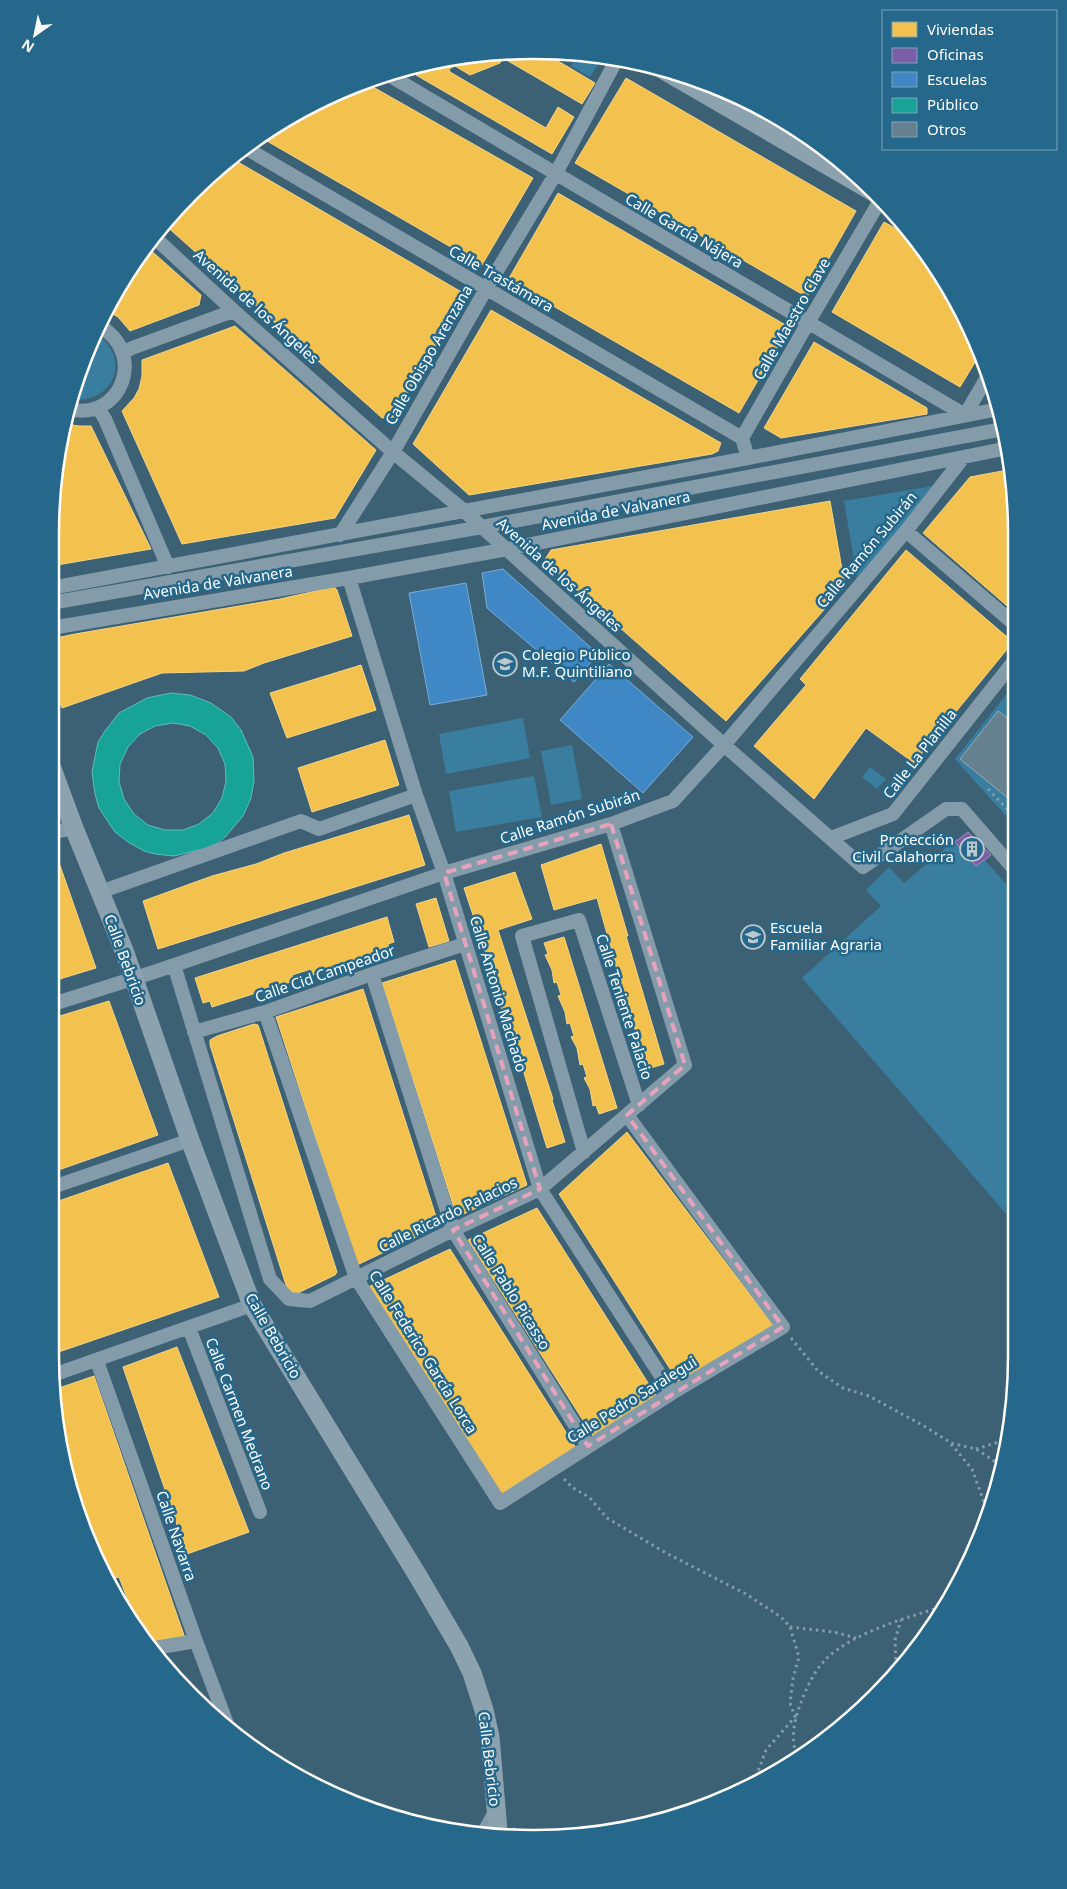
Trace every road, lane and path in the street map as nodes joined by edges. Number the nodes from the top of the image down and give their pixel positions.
1 (613, 66) edge
2 (396, 79) edge
3 (691, 86) edge
4 (252, 152) edge
5 (555, 175) junction
6 (845, 176) edge
7 (877, 206) edge
8 (159, 242) edge
9 (486, 289) junction
10 (236, 312) junction
11 (808, 321) junction
12 (105, 330) edge
13 (123, 353) junction
14 (984, 383) edge
15 (98, 408) junction
16 (75, 410) edge
17 (992, 410) edge
18 (966, 415) junction
19 (996, 430) edge
20 (742, 438) junction
21 (1000, 450) edge
22 (393, 452) junction
23 (748, 458) junction
24 (963, 458) junction
25 (463, 510) junction
26 (482, 527) junction
27 (906, 532) junction
28 (340, 535) junction
29 (507, 549) junction
30 (168, 567) junction
31 (349, 578) junction
32 (59, 587) edge
33 (59, 602) edge
34 (1008, 619) edge
35 (59, 627) edge
36 (1008, 669) edge
37 (724, 745) junction
38 (988, 789) dead end
39 (416, 795) junction
40 (59, 810) edge
41 (1008, 810) edge
42 (611, 824) junction
43 (74, 828) junction
44 (59, 831) edge
45 (831, 838) junction
46 (1008, 862) edge
47 (444, 873) junction
48 (100, 892) junction
49 (465, 944) junction
50 (174, 965) junction
51 (372, 974) junction
52 (133, 979) junction
53 (59, 1002) edge
54 (265, 1012) junction
55 (194, 1032) junction
56 (639, 1105) junction
57 (627, 1115) junction
58 (190, 1140) junction
59 (584, 1152) junction
60 (59, 1185) edge
61 (540, 1189) junction
62 (453, 1230) junction
63 (356, 1278) junction
64 (252, 1305) junction
65 (783, 1327) junction
66 (189, 1328) junction
67 (97, 1361) junction
68 (60, 1373) edge
69 (672, 1393) junction
70 (1000, 1442) edge
71 (951, 1443) junction
72 (588, 1446) junction
73 (976, 1449) junction
74 (996, 1462) edge
75 (554, 1468) junction
76 (500, 1503) joint
77 (984, 1503) edge
78 (260, 1512) dead end
79 (934, 1609) edge
80 (902, 1619) junction
81 (790, 1627) junction
82 (856, 1638) junction
83 (196, 1641) junction
84 (159, 1647) edge
85 (896, 1662) edge
86 (220, 1712) edge
87 (796, 1717) junction
88 (795, 1751) edge
89 (757, 1774) edge
90 (494, 1825) edge
91 (522, 1830) edge

1 - 5 street, Calle Obispo Arenzana
2 - 5 street, Calle García Nájera
3 - 6 street
4 - 9 street, Calle Trastámara
5 - 9 street, Calle Obispo Arenzana
5 - 11 street, Calle García Nájera
7 - 11 street, Calle Maestro Clave
8 - 10 street, Avenida de los Ángeles
9 - 20 street, Calle Trastámara
9 - 22 street, Calle Obispo Arenzana
10 - 13 street
10 - 22 street, Avenida de los Ángeles
11 - 18 street, Calle García Nájera
11 - 20 street, Calle Maestro Clave
12 - 13 street
13 - 15 street
14 - 18 street
15 - 16 street
15 - 30 street
17 - 18 street, Avenida de Valvanera
18 - 23 street, Avenida de Valvanera
19 - 26 street, Avenida de Valvanera
20 - 23 street
21 - 24 street, Avenida de Valvanera
22 - 25 street, Avenida de los Ángeles
22 - 28 street, Calle Obispo Arenzana
23 - 25 street, Avenida de Valvanera
24 - 27 street, Calle Ramón Subirán
24 - 29 street, Avenida de Valvanera
25 - 26 street, Avenida de los Ángeles
25 - 28 street, Avenida de Valvanera
26 - 29 street, Avenida de los Ángeles
26 - 33 street, Avenida de Valvanera
27 - 34 street
27 - 37 street, Calle Ramón Subirán
28 - 30 street, Avenida de Valvanera
29 - 31 street, Avenida de Valvanera
29 - 37 street, Avenida de los Ángeles
30 - 32 street, Avenida de Valvanera
31 - 35 street, Avenida de Valvanera
31 - 39 street, Calle Antonio Machado
36 - 45 street, Calle La Planilla
37 - 42 street, Calle Ramón Subirán
37 - 45 street, Avenida de los Ángeles
38 - 41 path
39 - 47 street, Calle Antonio Machado
39 - 48 street
40 - 43 street, Calle Bebricio
42 - 47 street, Calle Ramón Subirán
42 - 56 street, Calle Ricardo Palacios
43 - 44 street
43 - 48 street, Calle Bebricio
45 - 46 street, Avenida de los Ángeles
47 - 49 street, Calle Antonio Machado
47 - 50 street, Calle Ramón Subirán
48 - 52 street, Calle Bebricio
49 - 51 street, Calle Cid Campeador
49 - 61 street, Calle Antonio Machado
50 - 52 street, Calle Ramón Subirán
50 - 55 street, Calle Ricardo Palacios
51 - 54 street, Calle Cid Campeador
51 - 62 street, Calle Pablo Picasso
52 - 53 street, Calle Ramón Subirán
52 - 58 street, Calle Bebricio
54 - 55 street, Calle Cid Campeador
54 - 63 street, Calle Federico García Lorca
55 - 63 street, Calle Ricardo Palacios
56 - 57 street, Calle Ricardo Palacios
56 - 59 street, Calle Teniente Palacio
57 - 59 street, Calle Ricardo Palacios
57 - 65 street
58 - 60 street
58 - 64 street, Calle Bebricio
59 - 61 street, Calle Ricardo Palacios
61 - 62 street, Calle Ricardo Palacios
61 - 69 street, Calle Antonio Machado
62 - 63 street, Calle Ricardo Palacios
62 - 72 street, Calle Pablo Picasso
63 - 76 street, Calle Federico García Lorca
64 - 66 street
64 - 90 street, Calle Bebricio
65 - 69 street, Calle Pedro Saralegui
65 - 71 path
66 - 67 street
66 - 78 street, Calle Carmen Medrano
67 - 68 street
67 - 83 street, Calle Navarra
69 - 72 street, Calle Pedro Saralegui
70 - 73 path
71 - 73 path
71 - 77 path
72 - 75 street, Calle Pedro Saralegui
73 - 74 path
75 - 76 street, Calle Pedro Saralegui
75 - 81 path
79 - 80 path
80 - 82 path
80 - 85 path
81 - 82 path
81 - 87 path
82 - 87 path
83 - 84 street
83 - 86 street, Calle Navarra
87 - 88 path
87 - 89 path
90 - 91 path

